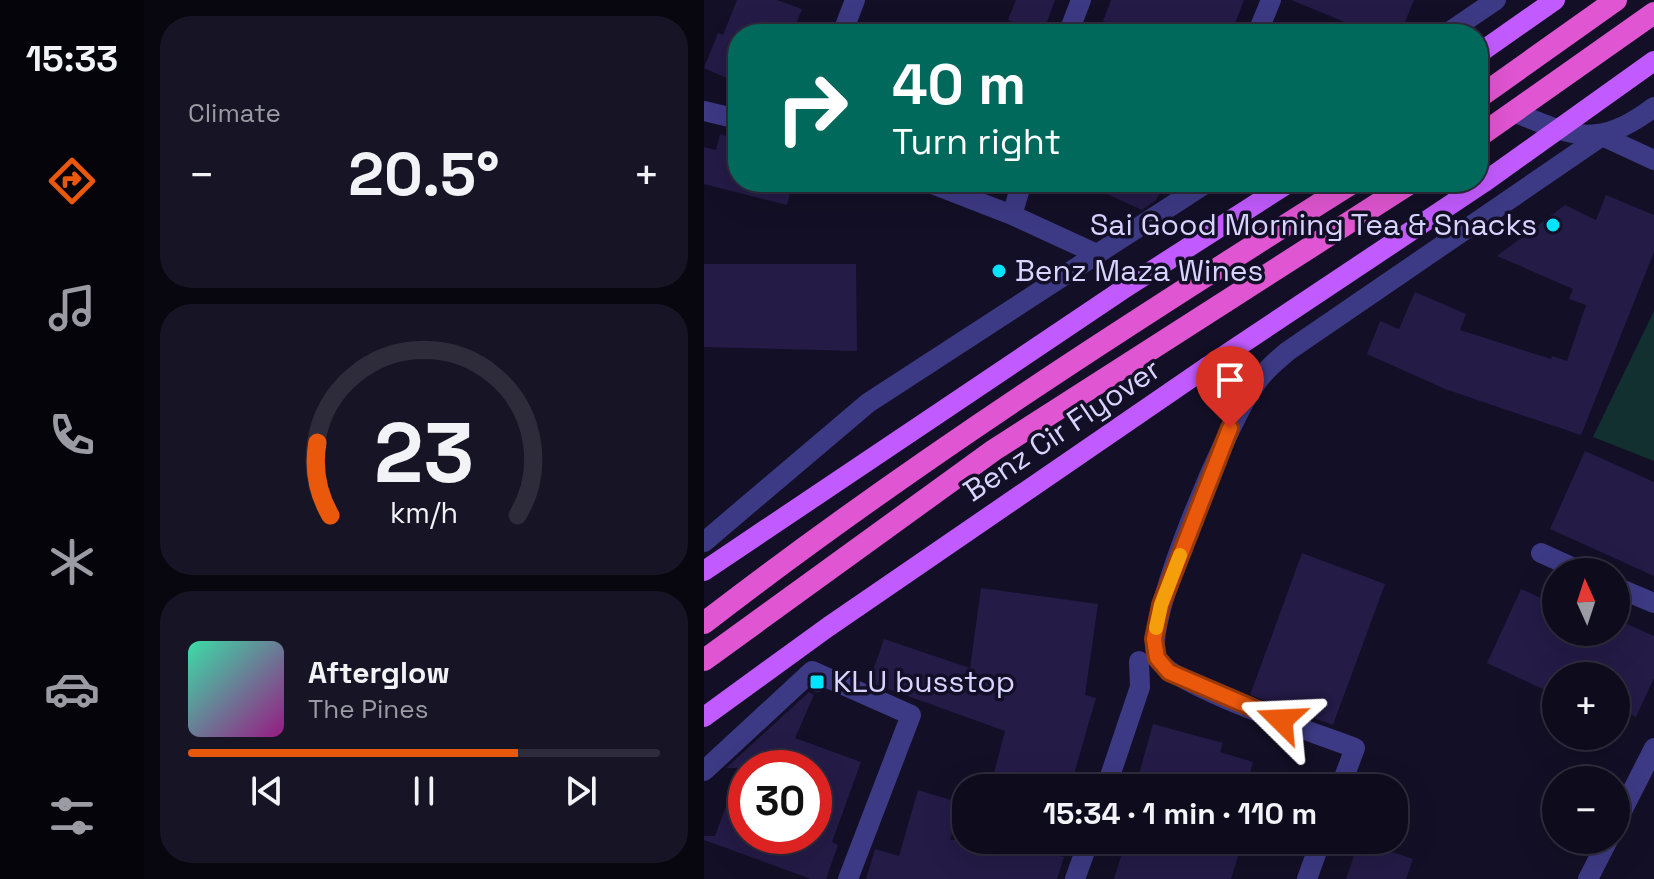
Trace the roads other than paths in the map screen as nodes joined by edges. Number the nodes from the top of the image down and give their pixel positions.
1 (855, 0) edge
2 (1081, 0) edge
3 (1271, 0) edge
4 (1496, 0) edge
5 (1555, 0) edge
6 (1616, 0) edge
7 (1654, 13) edge
8 (846, 24) edge
9 (1072, 24) edge
10 (1261, 24) edge
11 (1461, 24) edge
12 (1488, 47) edge
13 (1654, 61) edge
14 (1488, 91) edge
15 (1654, 107) edge
16 (704, 111) edge
17 (1514, 112) junction
18 (728, 117) edge
19 (1488, 130) edge
20 (1602, 136) junction
21 (1654, 160) edge
22 (1488, 179) edge
23 (953, 192) edge
24 (1019, 192) edge
25 (1191, 192) edge
26 (1274, 192) edge
27 (1338, 192) edge
28 (1396, 192) edge
29 (1470, 192) edge
30 (1012, 215) junction
31 (1097, 254) junction
32 (704, 542) edge
33 (1541, 553) dead end
34 (1552, 558) edge
35 (704, 571) edge
36 (1630, 593) edge
37 (1654, 603) edge
38 (704, 623) edge
39 (704, 660) edge
40 (1139, 661) dead end
41 (704, 717) edge
42 (1654, 748) edge
43 (704, 771) edge
44 (1111, 774) edge
45 (1345, 774) edge
46 (1630, 795) edge
47 (1084, 854) edge
48 (1316, 854) edge
49 (1601, 854) edge
50 (848, 879) edge
51 (1075, 879) edge
52 (1307, 879) edge
53 (1588, 879) edge

1 - 8 street
2 - 9 street
3 - 10 street
4 - 11 street
5 - 12 main road
6 - 14 highway
7 - 17 highway
13 - 22 main road, Benz Cir Flyover, bridge
15 - 20 street
16 - 18 street
17 - 19 highway
17 - 20 street
20 - 21 street
20 - 45 street
23 - 30 street
24 - 30 street
25 - 31 street
26 - 35 main road
27 - 38 highway
28 - 39 highway
29 - 41 main road, Benz Cir Flyover, bridge
30 - 31 street
31 - 32 street
33 - 34 street
36 - 37 street
40 - 44 street
42 - 46 street
43 - 50 street
47 - 51 street
48 - 52 street
49 - 53 street

